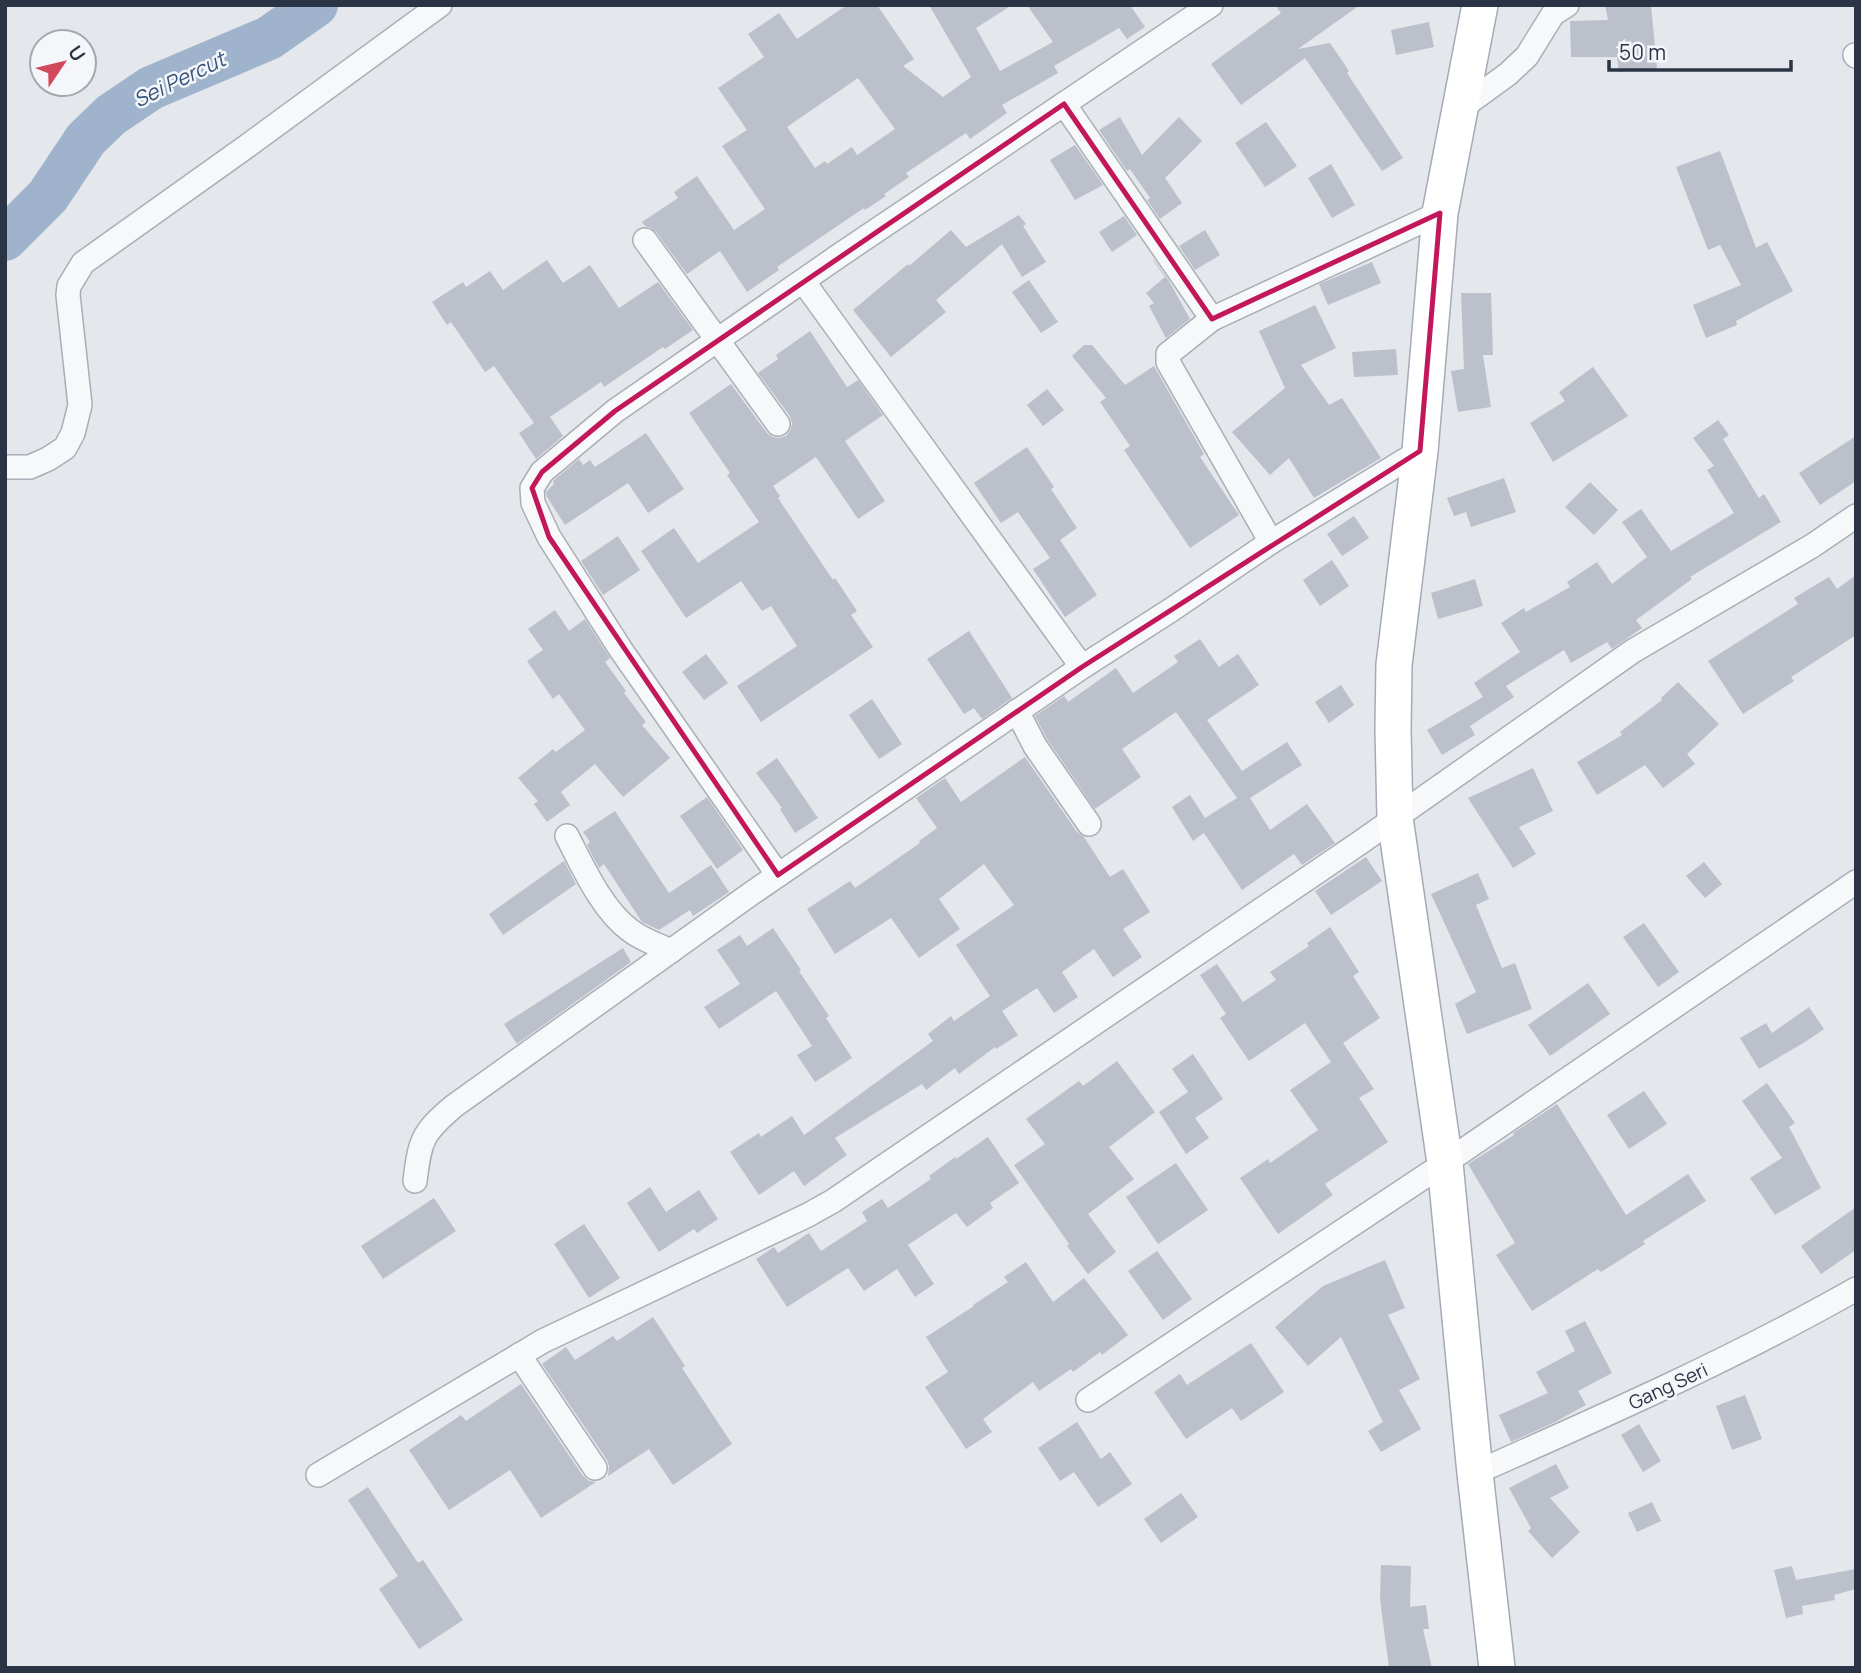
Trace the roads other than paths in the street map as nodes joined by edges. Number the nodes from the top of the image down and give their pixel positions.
1 (440, 5) edge
2 (1211, 5) edge
3 (1480, 5) edge
4 (1567, 5) edge
5 (1064, 104) junction
6 (1460, 108) junction
7 (1440, 213) junction
8 (645, 240) dead end
9 (803, 281) junction
10 (1212, 319) junction
11 (717, 340) junction
12 (778, 424) dead end
13 (1420, 452) junction
14 (5, 467) edge
15 (1856, 516) edge
16 (1271, 542) junction
17 (1082, 667) junction
18 (1017, 712) junction
19 (1395, 818) junction
20 (1088, 824) dead end
21 (567, 836) dead end
22 (778, 875) junction
23 (1856, 882) edge
24 (671, 951) junction
25 (1445, 1163) junction
26 (415, 1181) dead end
27 (1856, 1289) edge
28 (519, 1355) junction
29 (1088, 1400) dead end
30 (595, 1468) dead end
31 (1475, 1473) junction
32 (318, 1475) dead end
33 (1497, 1668) edge

1 - 14 street
2 - 5 street
3 - 6 main road
4 - 6 street
5 - 9 street
5 - 10 street
6 - 7 main road
7 - 10 street
7 - 13 main road
8 - 11 street
9 - 11 street
9 - 17 street
10 - 16 street
11 - 12 street
11 - 22 street
13 - 16 street
13 - 19 main road
15 - 19 street
16 - 17 street
17 - 18 street
18 - 20 street
18 - 22 street
19 - 25 main road
19 - 28 street
21 - 24 street
22 - 24 street
23 - 25 street
24 - 26 street
25 - 29 street
25 - 31 main road
27 - 31 street, Gang Seri
28 - 30 street
28 - 32 street
31 - 33 main road

